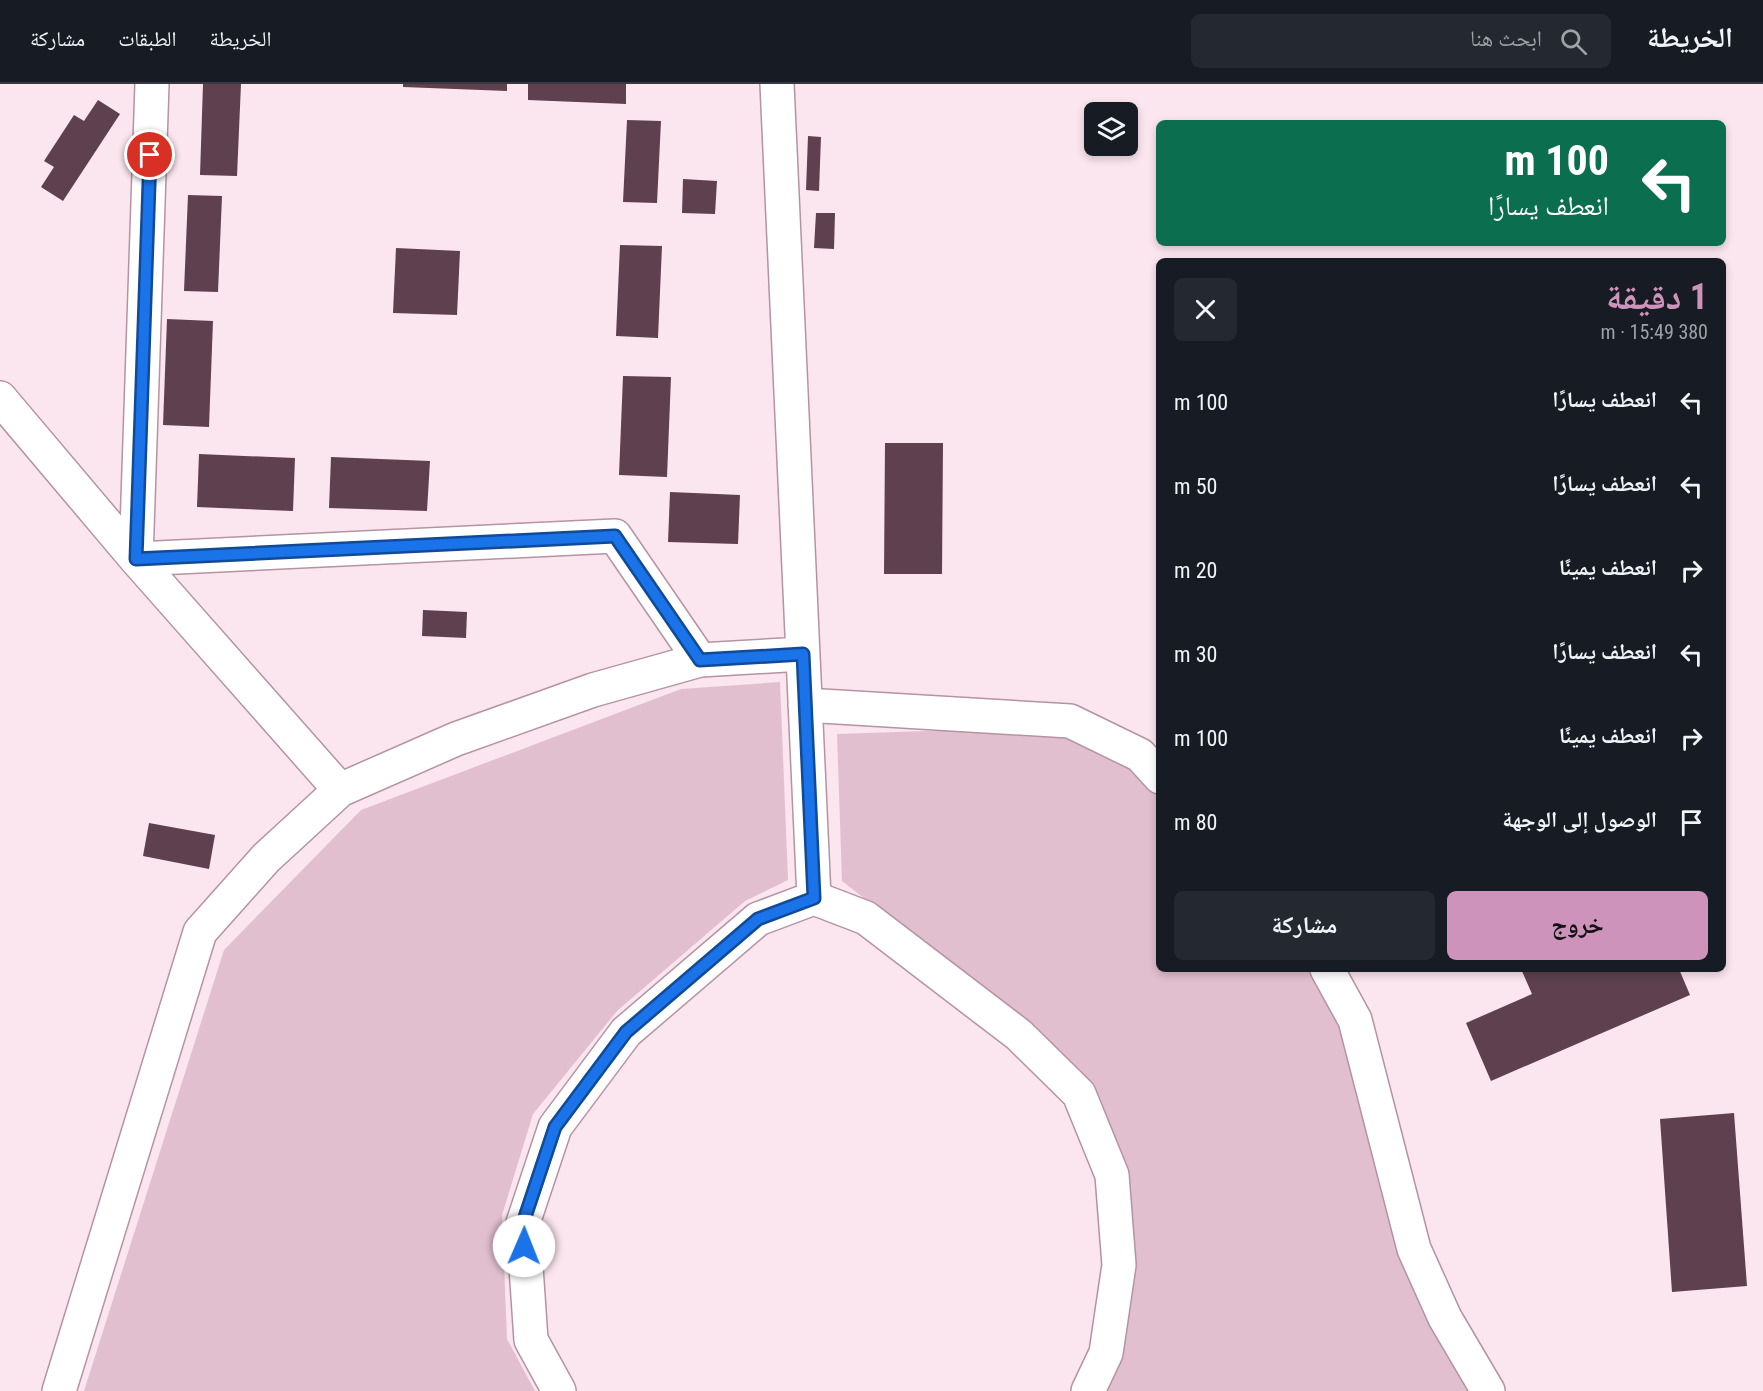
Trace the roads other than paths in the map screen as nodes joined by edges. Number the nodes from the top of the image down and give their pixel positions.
1 (152, 84) edge
2 (777, 84) edge
3 (0, 398) edge
4 (136, 559) junction
5 (803, 654) junction
6 (700, 660) junction
7 (805, 705) junction
8 (1156, 773) edge
9 (340, 790) junction
10 (814, 898) junction
11 (1329, 972) edge
12 (59, 1391) edge
13 (559, 1391) edge
14 (1088, 1391) edge
15 (1488, 1391) edge

1 - 4 street
2 - 5 street
3 - 4 street
4 - 6 street
4 - 9 street
5 - 6 street
5 - 7 street
6 - 9 street
7 - 8 street
7 - 10 street
9 - 12 street
10 - 13 street
10 - 14 street
11 - 15 street

